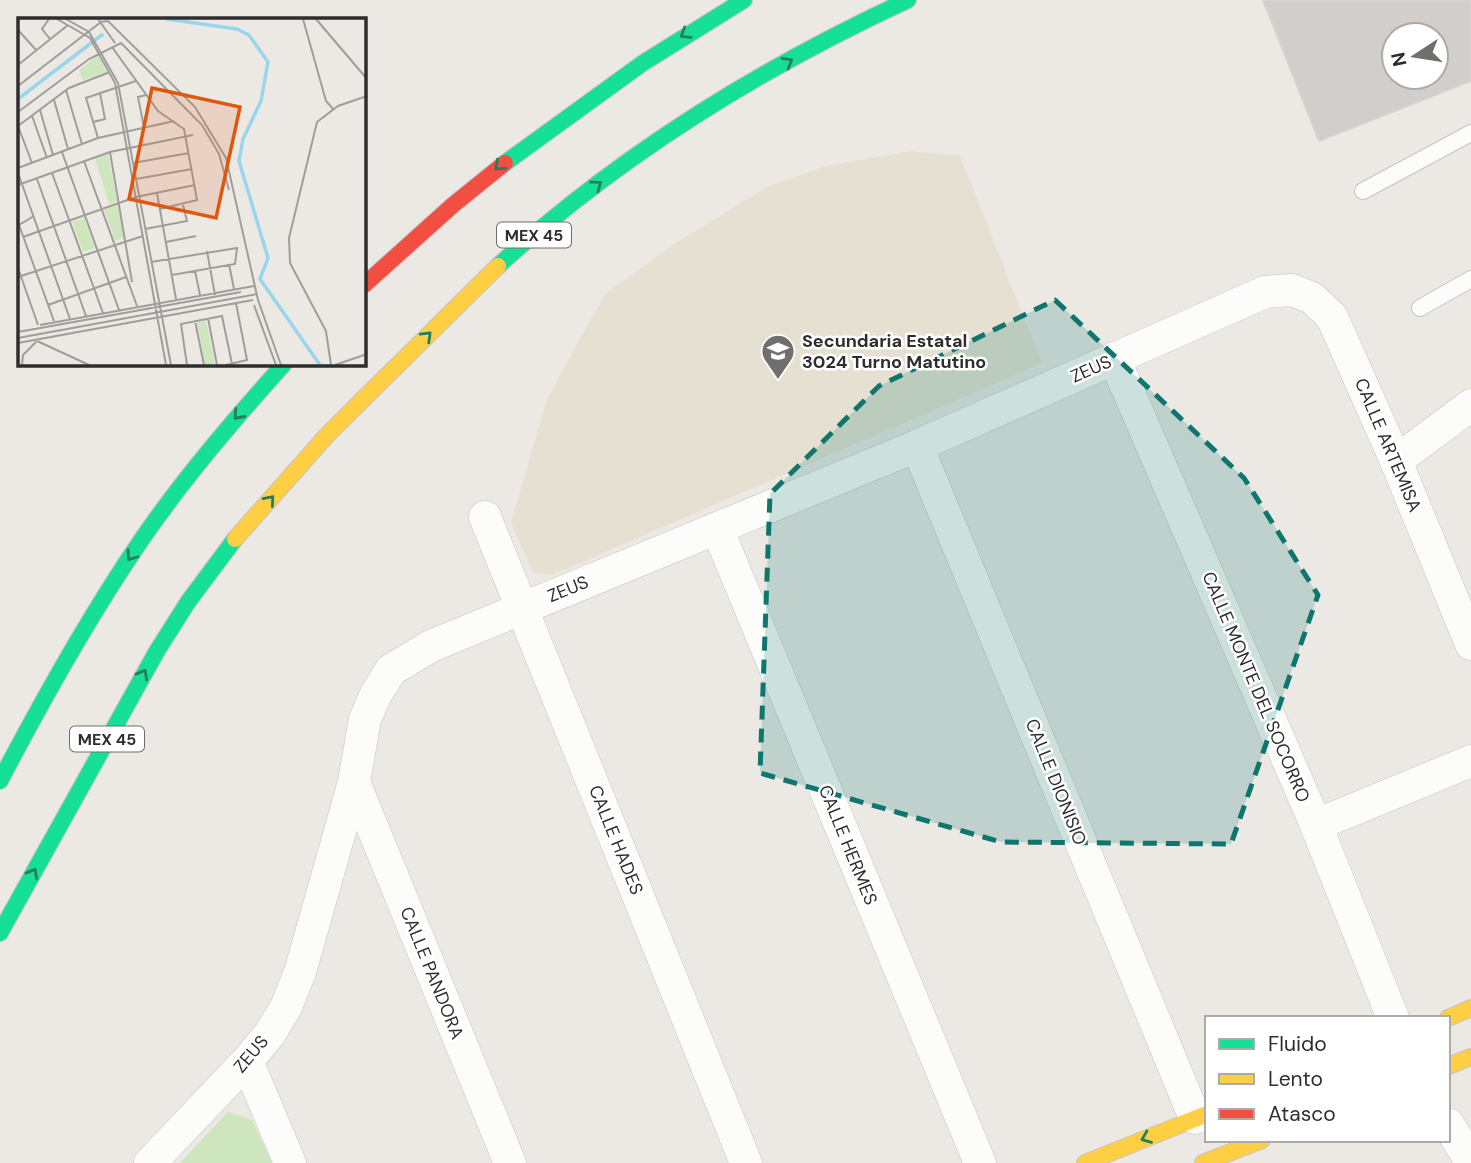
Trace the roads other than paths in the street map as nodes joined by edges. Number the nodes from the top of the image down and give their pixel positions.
1 (744, 0) edge
2 (908, 0) edge
3 (1471, 133) edge
4 (1363, 191) dead end
5 (1471, 279) edge
6 (366, 283) edge
7 (1265, 292) joint
8 (1420, 308) dead end
9 (1114, 358) junction
10 (282, 366) edge
11 (1471, 405) edge
12 (917, 446) junction
13 (1396, 461) junction
14 (485, 517) dead end
15 (717, 528) junction
16 (523, 607) junction
17 (1471, 644) edge
18 (1471, 761) edge
19 (0, 781) edge
20 (354, 782) junction
21 (1316, 825) junction
22 (0, 933) edge
23 (1471, 1008) edge
24 (1392, 1016) edge
25 (1450, 1017) edge
26 (1471, 1057) edge
27 (247, 1061) junction
28 (1450, 1065) edge
29 (1201, 1116) edge
30 (1450, 1127) edge
31 (1257, 1142) edge
32 (1471, 1162) edge
33 (150, 1163) edge
34 (290, 1163) edge
35 (510, 1163) edge
36 (746, 1163) edge
37 (979, 1163) edge
38 (1085, 1163) edge
39 (1203, 1163) edge

1 -> 6 main road
22 -> 2 main road, MEX 45
3 - 4 lane
5 - 8 lane
7 - 9 street, ZEUS
7 - 13 street, CALLE ARTEMISA
9 - 12 street, ZEUS
9 - 21 street, CALLE MONTE DEL SOCORRO
10 -> 19 main road
11 - 13 street
12 - 15 street, ZEUS
12 - 29 street, CALLE DIONISIO
13 - 17 street, CALLE ARTEMISA
14 - 16 street, CALLE HADES
15 - 16 street, ZEUS
15 - 37 street, CALLE HERMES
16 - 20 street, ZEUS
16 - 36 street, CALLE HADES
18 - 21 street
20 - 27 street, ZEUS
20 - 35 street, CALLE PANDORA
21 - 24 street, CALLE MONTE DEL SOCORRO
23 - 25 main road
26 - 28 main road
27 - 33 street, ZEUS
27 - 34 street
29 -> 38 main road
30 - 32 street
31 - 39 main road

